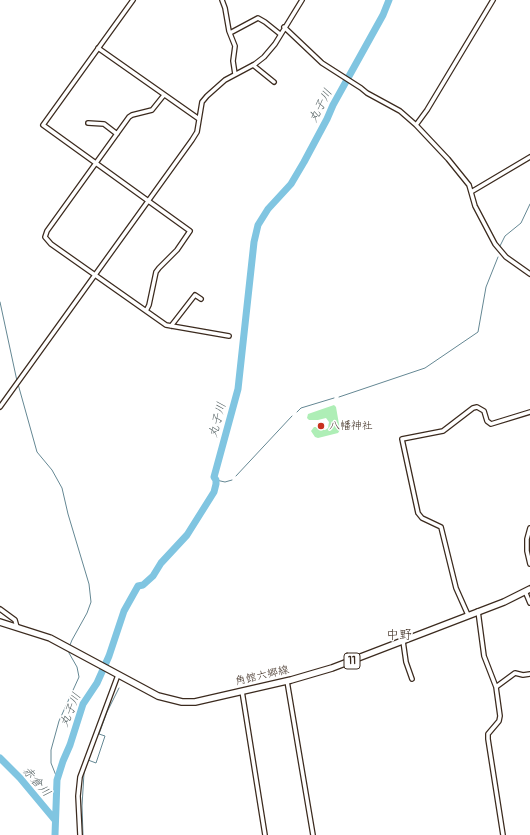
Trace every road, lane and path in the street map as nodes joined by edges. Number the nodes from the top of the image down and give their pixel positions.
1 (133, 0) edge
2 (222, 0) edge
3 (302, 0) edge
4 (493, 0) edge
5 (284, 27) junction
6 (230, 33) junction
7 (280, 34) junction
8 (98, 48) junction
9 (253, 65) junction
10 (235, 74) junction
11 (274, 82) dead end
12 (164, 95) junction
13 (199, 119) junction
14 (88, 123) dead end
15 (416, 125) junction
16 (117, 134) junction
17 (530, 157) edge
18 (96, 163) junction
19 (472, 192) junction
20 (148, 200) junction
21 (530, 274) edge
22 (95, 275) junction
23 (201, 299) dead end
24 (146, 311) junction
25 (171, 326) junction
26 (229, 336) dead end
27 (0, 407) edge
28 (530, 412) edge
29 (530, 528) edge
30 (530, 564) edge
31 (528, 590) edge
32 (530, 603) edge
33 (0, 609) edge
34 (478, 611) junction
35 (468, 615) junction
36 (0, 622) edge
37 (17, 627) junction
38 (403, 641) junction
39 (530, 674) edge
40 (118, 675) junction
41 (412, 679) dead end
42 (287, 680) junction
43 (496, 687) junction
44 (242, 691) junction
45 (80, 835) edge
46 (265, 835) edge
47 (313, 835) edge
48 (503, 835) edge

1 - 8 street
2 - 6 street
3 - 5 street
4 - 15 street
5 - 7 street
5 - 15 street
6 - 7 street
6 - 10 street
7 - 9 street
8 - 12 street
8 - 18 street
9 - 10 street
9 - 11 street
10 - 13 street
12 - 13 street
12 - 16 street
13 - 20 street
14 - 16 street
15 - 19 street
16 - 18 street
17 - 19 street
18 - 20 street
18 - 22 street
19 - 21 street
20 - 22 street
20 - 24 street
22 - 24 street
22 - 27 street
23 - 25 street
24 - 25 street
25 - 26 street
28 - 35 street
29 - 30 street
31 - 32 street
31 - 34 main road, 角館六郷線 / 11
33 - 37 street
34 - 35 main road, 角館六郷線 / 11
34 - 43 street
35 - 38 main road, 角館六郷線 / 11
36 - 37 main road, 角館六郷線 / 11
37 - 40 main road, 角館六郷線 / 11
38 - 41 street
38 - 42 main road, 角館六郷線 / 11
39 - 43 street
40 - 44 main road, 角館六郷線 / 11
40 - 45 street
42 - 44 main road, 角館六郷線 / 11
42 - 47 street
43 - 48 street
44 - 46 street

